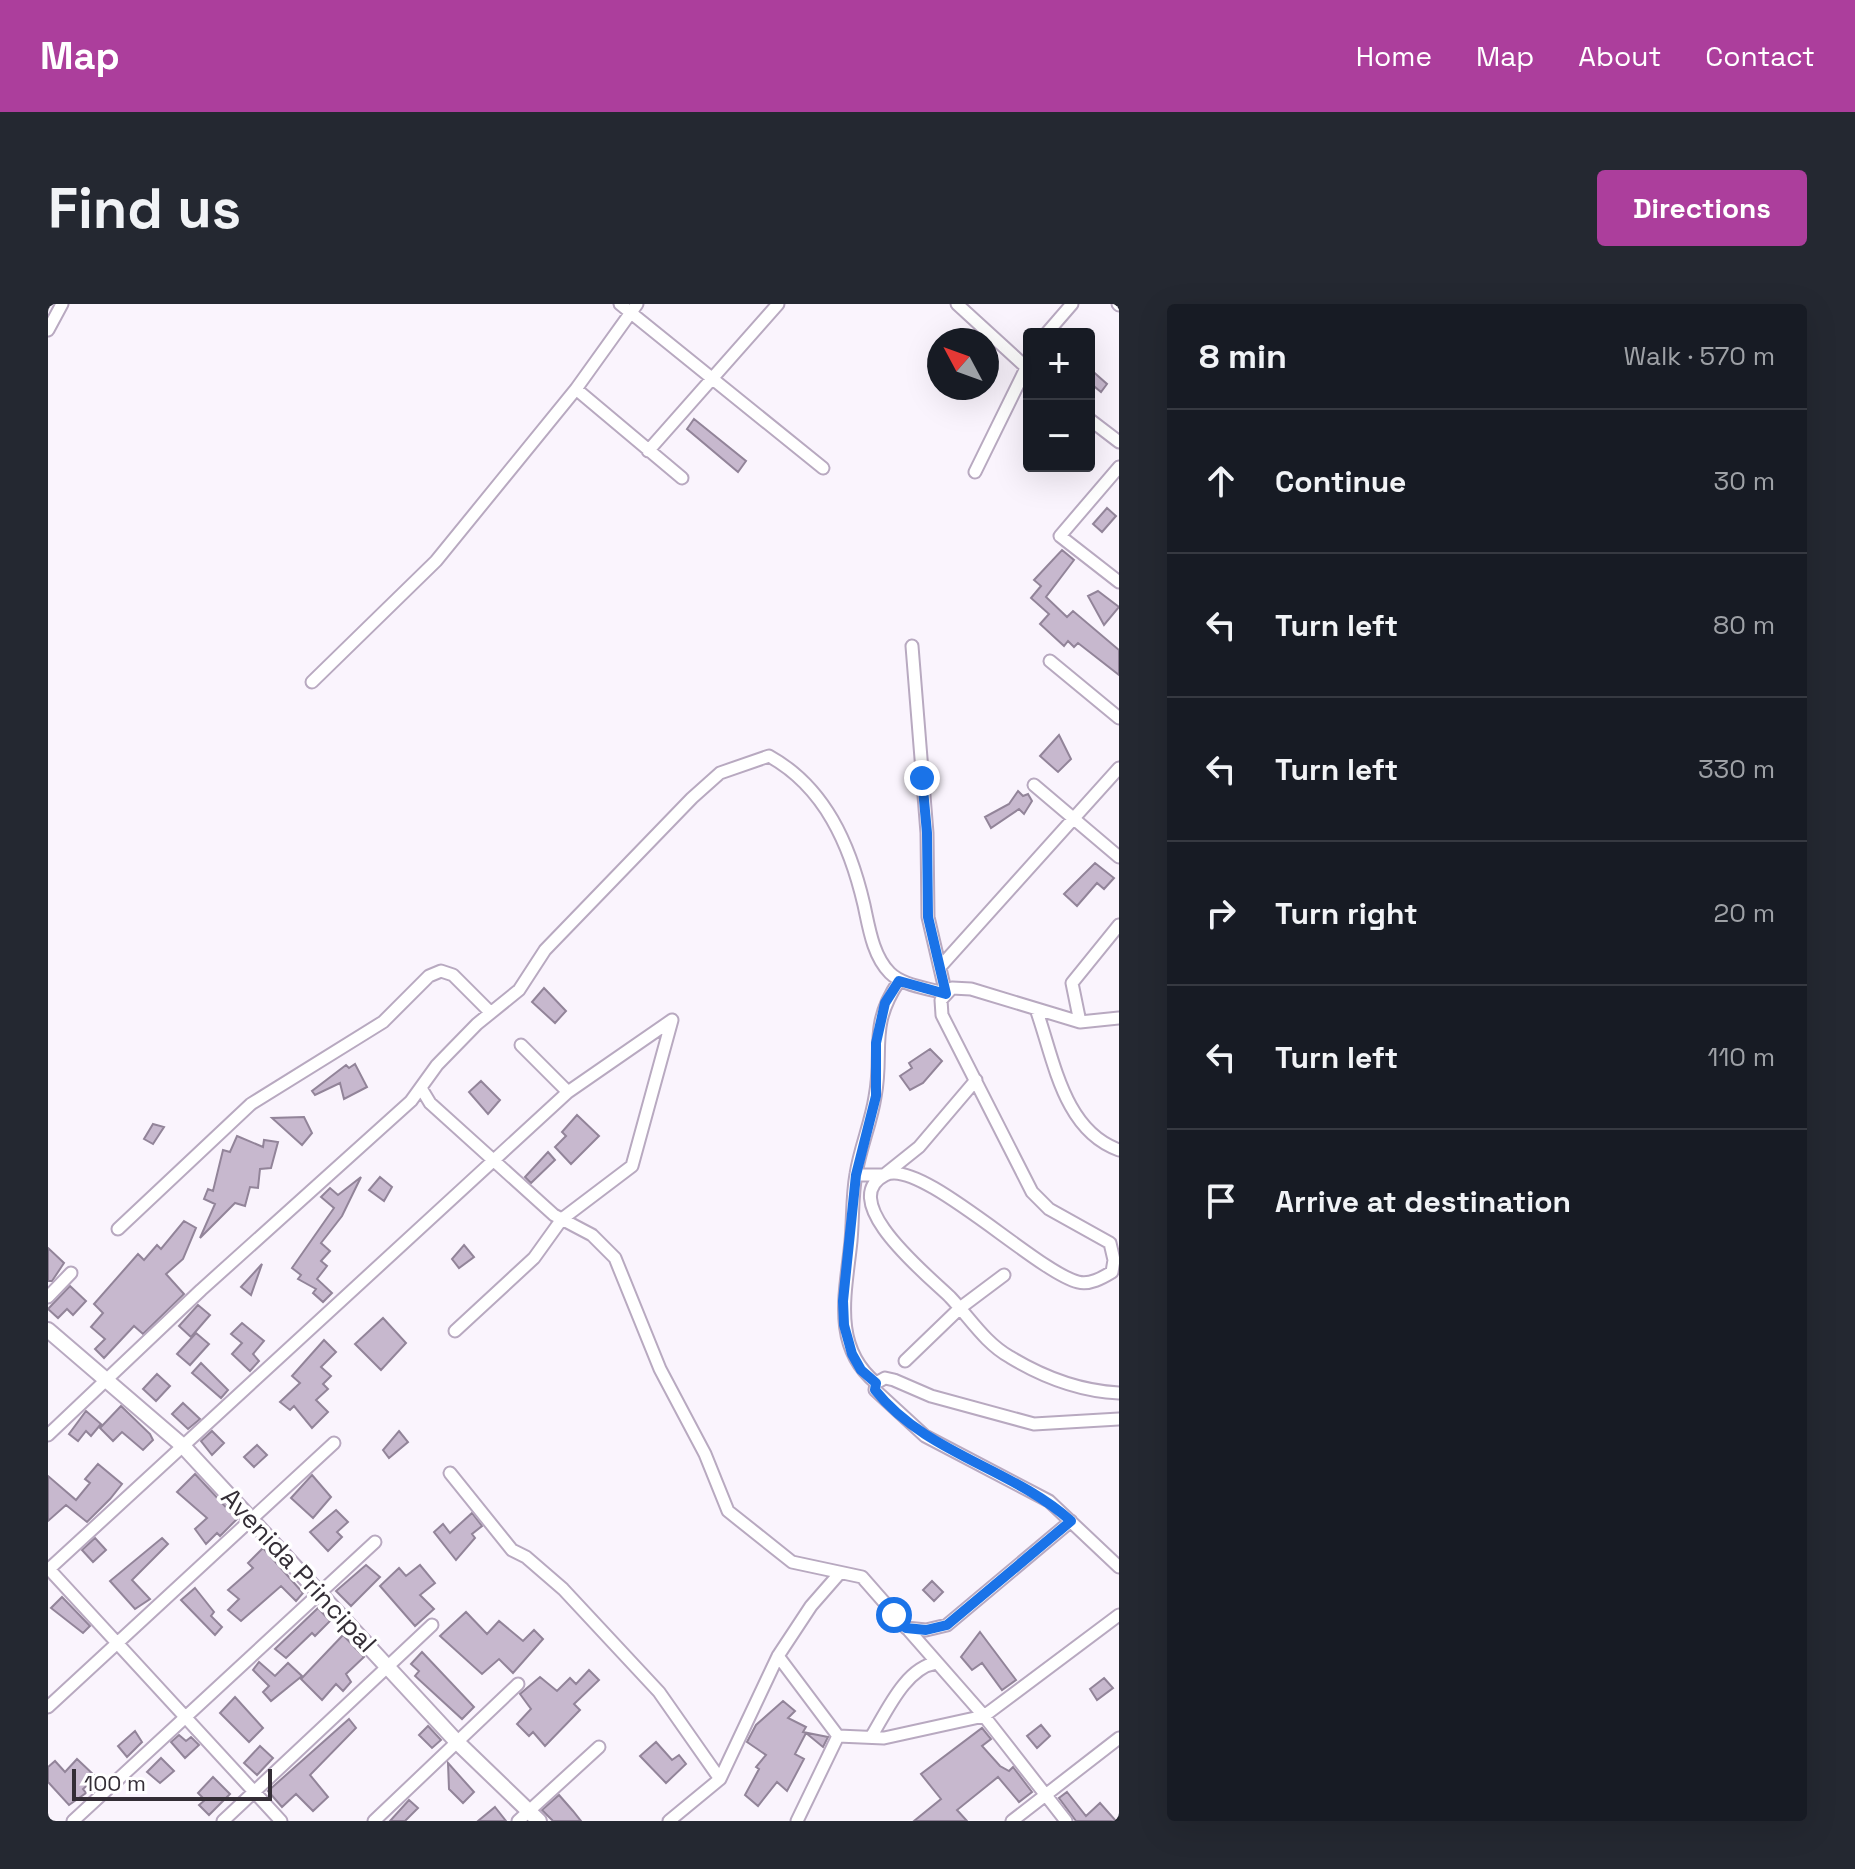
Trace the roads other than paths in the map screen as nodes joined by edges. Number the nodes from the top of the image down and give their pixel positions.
1 (62, 304) edge
2 (778, 304) edge
3 (957, 304) edge
4 (1072, 304) edge
5 (629, 307) edge
6 (1051, 328) edge
7 (48, 330) edge
8 (1023, 361) edge
9 (1023, 375) edge
10 (711, 380) junction
11 (576, 389) junction
12 (1095, 424) edge
13 (1119, 442) edge
14 (648, 451) junction
15 (1119, 467) edge
16 (823, 468) dead end
17 (975, 472) dead end
18 (682, 478) dead end
19 (1119, 582) edge
20 (912, 646) dead end
21 (1050, 661) dead end
22 (312, 682) dead end
23 (1119, 718) edge
24 (1119, 768) edge
25 (1034, 785) dead end
26 (1076, 819) junction
27 (1119, 857) edge
28 (1119, 925) edge
29 (940, 967) junction
30 (899, 981) junction
31 (946, 994) junction
32 (1036, 1009) junction
33 (490, 1012) junction
34 (1119, 1018) edge
35 (1080, 1022) junction
36 (521, 1045) dead end
37 (976, 1080) junction
38 (421, 1088) junction
39 (568, 1092) junction
40 (1119, 1150) edge
41 (495, 1159) junction
42 (856, 1175) junction
43 (884, 1175) junction
44 (562, 1219) junction
45 (118, 1229) dead end
46 (71, 1273) dead end
47 (1004, 1275) dead end
48 (48, 1297) edge
49 (960, 1308) junction
50 (48, 1330) edge
51 (455, 1331) dead end
52 (905, 1361) dead end
53 (107, 1381) junction
54 (876, 1383) junction
55 (1119, 1393) edge
56 (1119, 1419) edge
57 (48, 1435) edge
58 (334, 1443) dead end
59 (183, 1446) junction
60 (450, 1473) dead end
61 (252, 1519) junction
62 (1071, 1521) junction
63 (375, 1542) dead end
64 (1119, 1567) edge
65 (48, 1569) edge
66 (839, 1574) junction
67 (320, 1592) junction
68 (1119, 1615) edge
69 (432, 1625) dead end
70 (906, 1628) junction
71 (119, 1642) junction
72 (778, 1656) junction
73 (936, 1663) junction
74 (389, 1666) junction
75 (518, 1684) dead end
76 (48, 1707) edge
77 (187, 1716) junction
78 (984, 1716) junction
79 (838, 1736) junction
80 (871, 1737) junction
81 (1119, 1738) edge
82 (457, 1742) junction
83 (599, 1747) dead end
84 (720, 1779) junction
85 (253, 1794) junction
86 (1045, 1795) junction
87 (528, 1818) edge
88 (73, 1821) edge
89 (223, 1821) edge
90 (281, 1821) edge
91 (374, 1821) edge
92 (669, 1821) edge
93 (797, 1821) edge
94 (1012, 1821) edge
95 (1066, 1821) edge

1 - 7 street
2 - 10 street
3 - 8 street
4 - 6 street
5 - 10 street
5 - 11 street
9 - 17 street
10 - 14 street
10 - 16 street
11 - 14 street
11 - 22 street
12 - 13 street
14 - 18 street
15 - 19 street
20 - 29 street
21 - 23 street
24 - 26 street
25 - 26 street
26 - 27 street
26 - 29 street
28 - 35 street
29 - 31 street
30 - 31 street
30 - 33 street
30 - 42 street
31 - 32 street
31 - 37 street
32 - 35 street
32 - 40 street
33 - 38 street
33 - 45 street
34 - 35 street
36 - 39 street
37 - 43 street
37 - 43 street
38 - 41 street
38 - 53 street
39 - 41 street
39 - 44 street
41 - 44 street
41 - 59 street
42 - 43 street
42 - 54 street
43 - 49 street
44 - 51 street
44 - 66 street
46 - 48 street
47 - 49 street
49 - 52 street
49 - 55 street
50 - 53 street, Avenida Principal
53 - 57 street
53 - 59 street, Avenida Principal
54 - 56 street
54 - 62 street
58 - 61 street
59 - 61 street, Avenida Principal
59 - 65 street
60 - 84 street
61 - 67 street, Avenida Principal
61 - 71 street
62 - 64 street
62 - 70 street
63 - 67 street
65 - 71 street
66 - 70 street
66 - 72 street
67 - 74 street, Avenida Principal
67 - 77 street
68 - 78 street
69 - 74 street
70 - 73 street
71 - 76 street
71 - 77 street
72 - 79 street
72 - 84 street
73 - 78 street
73 - 80 street
74 - 82 street, Avenida Principal
74 - 85 street
75 - 82 street
77 - 85 street
77 - 88 street
78 - 80 street
78 - 86 street
79 - 80 street
79 - 93 street
81 - 86 street
82 - 87 street, Avenida Principal
82 - 91 street
83 - 87 street
84 - 92 street
85 - 89 street
85 - 90 street
86 - 94 street
86 - 95 street

